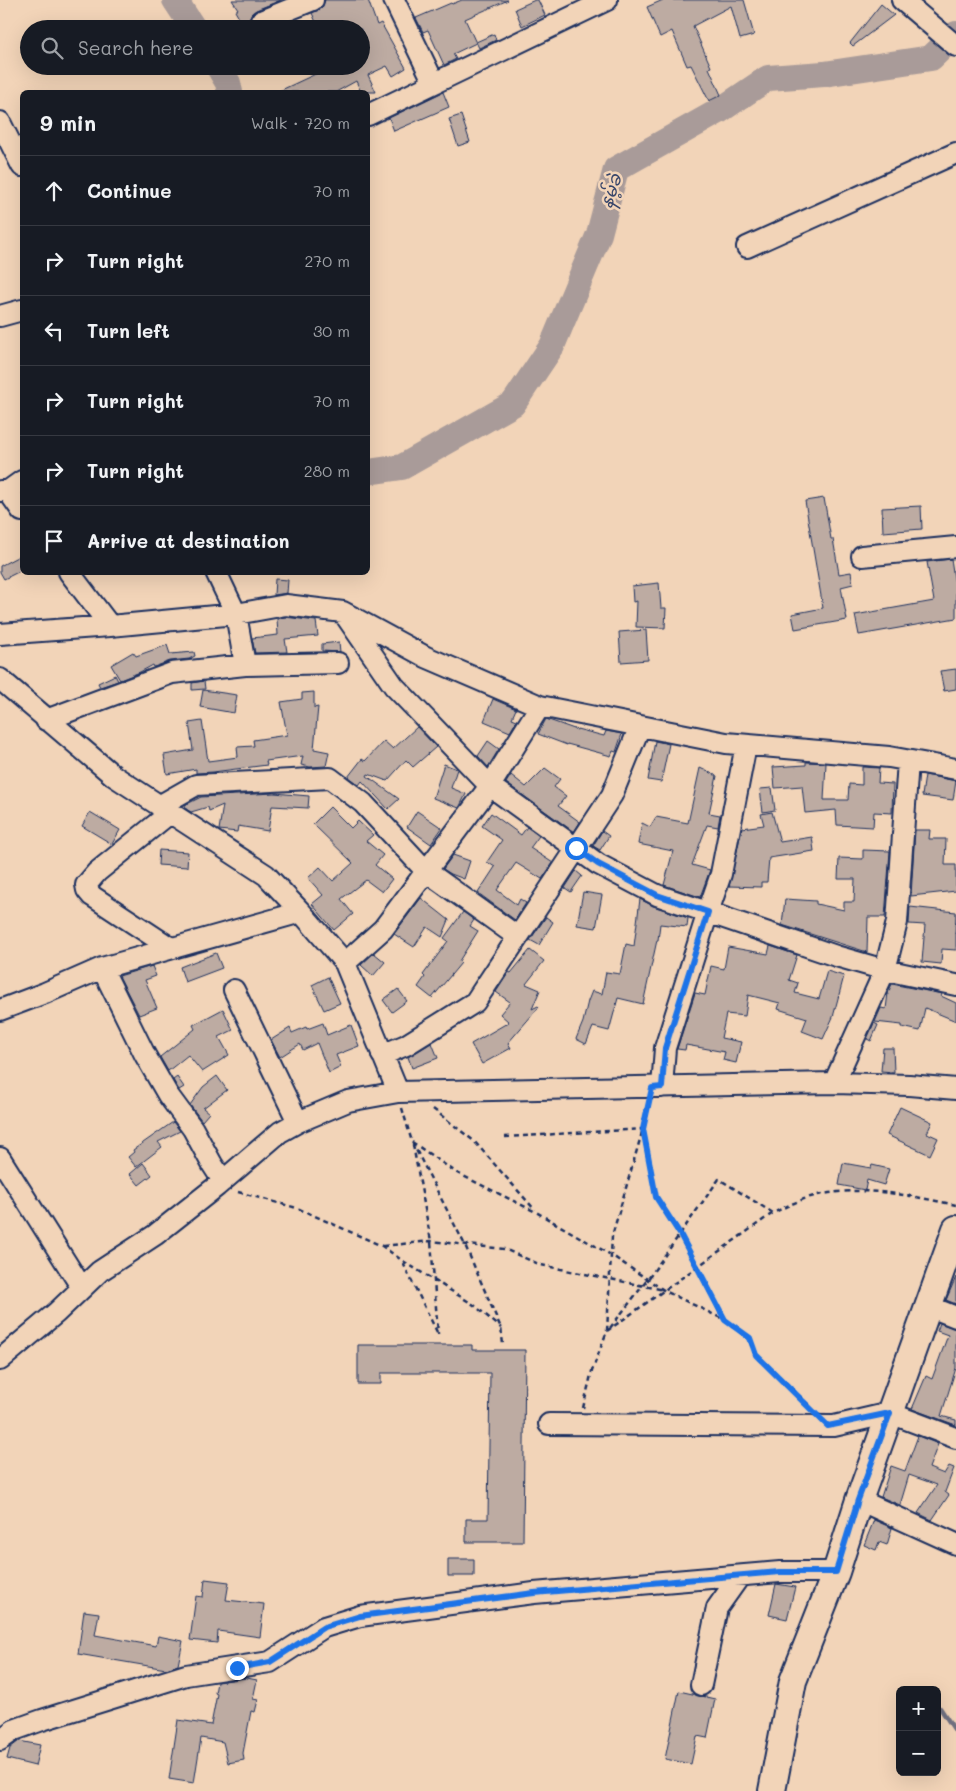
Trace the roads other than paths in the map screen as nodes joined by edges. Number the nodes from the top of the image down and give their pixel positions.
1 (314, 0) edge
2 (394, 0) edge
3 (607, 0) edge
4 (902, 0) edge
5 (263, 20) edge
6 (956, 46) edge
7 (434, 83) junction
8 (370, 114) edge
9 (0, 122) edge
10 (956, 153) edge
11 (20, 162) edge
12 (747, 247) dead end
13 (20, 311) edge
14 (0, 316) edge
15 (10, 488) edge
16 (20, 507) edge
17 (956, 547) edge
18 (862, 556) dead end
19 (71, 575) edge
20 (217, 575) edge
21 (343, 612) junction
22 (236, 614) junction
23 (110, 626) junction
24 (0, 634) edge
25 (338, 663) dead end
26 (245, 665) junction
27 (0, 680) edge
28 (540, 706) junction
29 (46, 720) junction
30 (640, 726) junction
31 (746, 745) junction
32 (908, 761) junction
33 (956, 769) edge
34 (490, 786) junction
35 (165, 809) junction
36 (576, 848) junction
37 (426, 871) junction
38 (301, 912) junction
39 (708, 912) junction
40 (518, 937) junction
41 (171, 948) junction
42 (345, 963) junction
43 (102, 968) junction
44 (885, 970) junction
45 (956, 985) edge
46 (234, 990) dead end
47 (0, 1010) edge
48 (382, 1055) junction
49 (834, 1083) junction
50 (657, 1087) junction
51 (956, 1089) edge
52 (405, 1092) junction
53 (298, 1122) junction
54 (0, 1158) edge
55 (220, 1184) junction
56 (956, 1230) edge
57 (82, 1288) junction
58 (928, 1306) junction
59 (956, 1317) edge
60 (0, 1360) edge
61 (890, 1413) junction
62 (549, 1424) dead end
63 (956, 1438) edge
64 (858, 1500) junction
65 (956, 1544) edge
66 (836, 1572) junction
67 (738, 1577) junction
68 (701, 1685) dead end
69 (0, 1740) edge
70 (772, 1791) edge

1 - 5 street
2 - 7 street
3 - 7 street
4 - 6 street
7 - 8 street
9 - 11 street
10 - 12 street
13 - 14 street
15 - 16 street
17 - 18 street
19 - 23 street
20 - 22 street
21 - 22 street
21 - 28 street
21 - 34 street
22 - 23 street
22 - 26 street
23 - 24 street
25 - 26 street
26 - 29 street
27 - 29 street
28 - 30 street
28 - 34 street
29 - 35 street
30 - 31 street
30 - 36 street
31 - 32 street
31 - 39 street
32 - 33 street
32 - 44 street
34 - 36 street
34 - 37 street
35 - 37 street
35 - 38 street
35 - 41 street
36 - 39 street
36 - 40 street
37 - 40 street
37 - 42 street
38 - 41 street
38 - 42 street
39 - 44 street
39 - 50 street
40 - 48 street
41 - 43 street
42 - 48 street
43 - 47 street
43 - 55 street
44 - 45 street
44 - 49 street
46 - 53 street
48 - 52 street
49 - 50 street
49 - 51 street
50 - 52 street
52 - 53 street
53 - 55 street
54 - 57 street
55 - 57 street
56 - 58 main road
57 - 60 street
58 - 59 street
58 - 61 main road
61 - 62 street
61 - 63 street
61 - 64 main road
64 - 65 street
64 - 66 main road
66 - 67 street
66 - 70 main road
67 - 68 street
67 - 69 street

